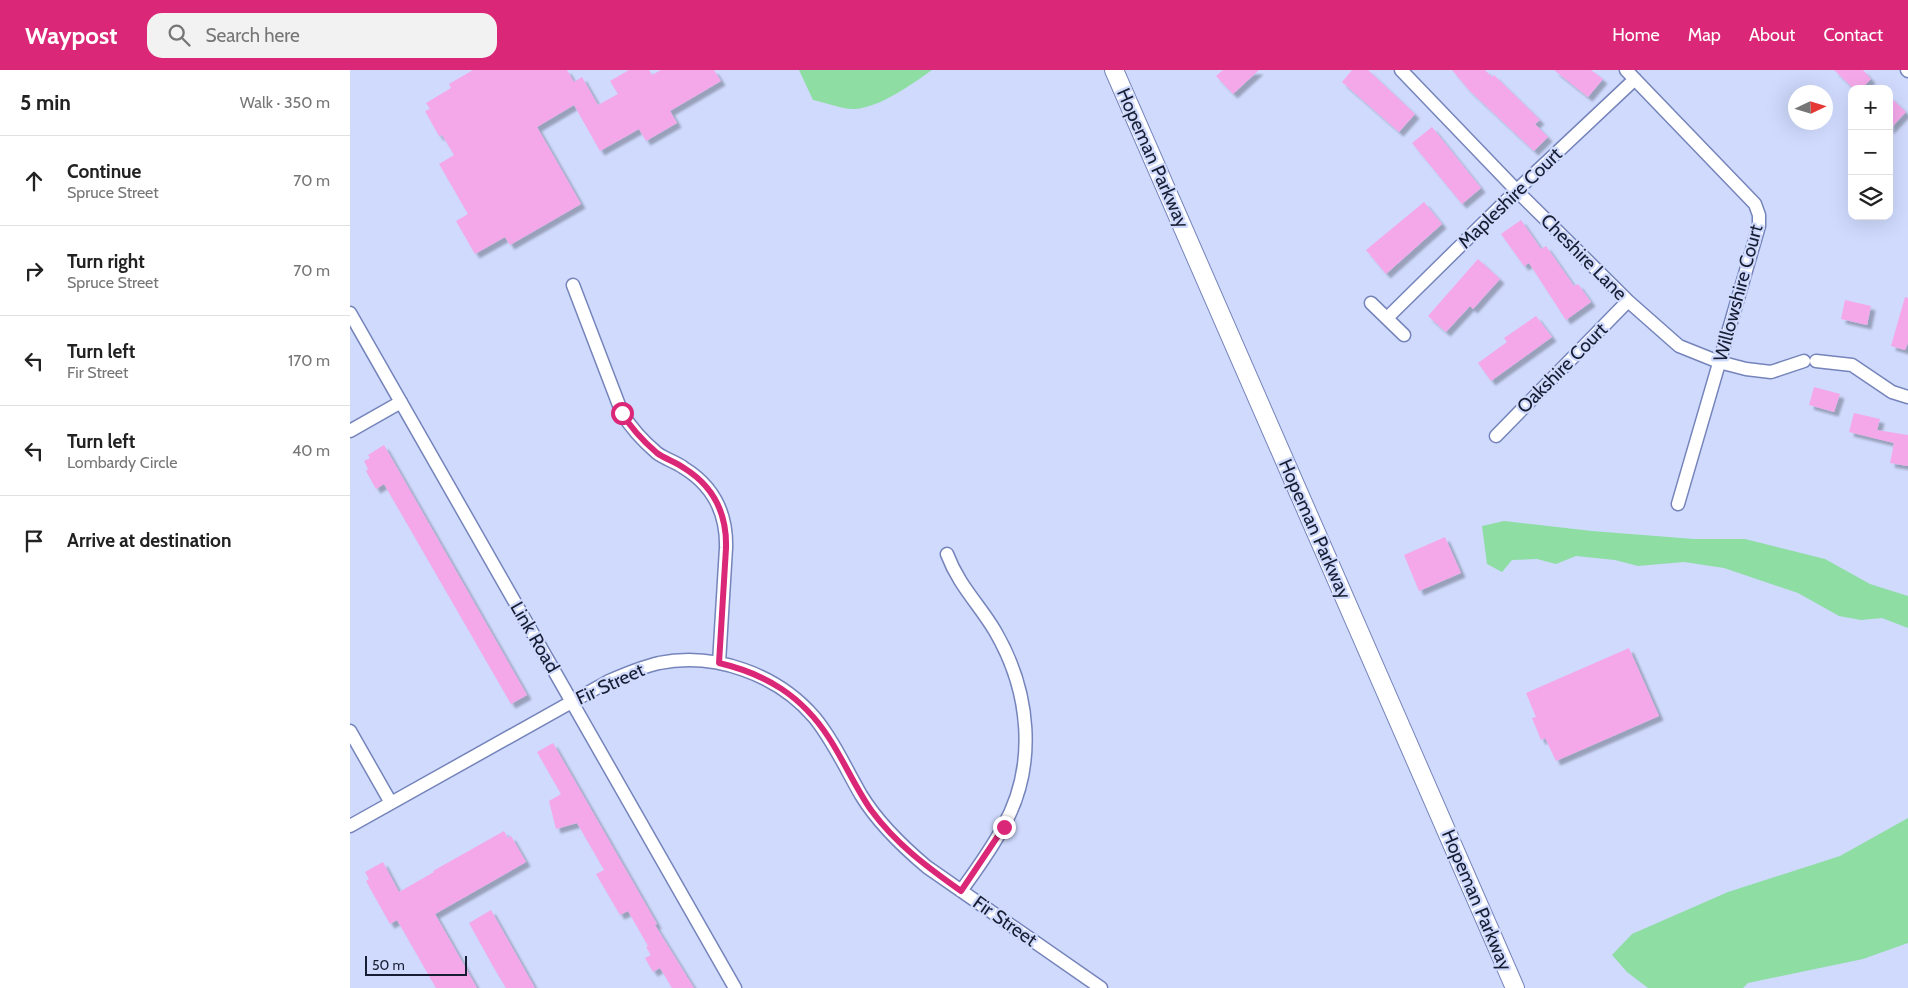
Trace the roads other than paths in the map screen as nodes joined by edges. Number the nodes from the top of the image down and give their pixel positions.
1 (1114, 70) edge
2 (1402, 70) edge
3 (1631, 74) edge
4 (1517, 190) junction
5 (573, 285) dead end
6 (1628, 301) junction
7 (1371, 303) dead end
8 (350, 313) edge
9 (1387, 318) junction
10 (1404, 335) dead end
11 (1719, 362) junction
12 (1908, 397) edge
13 (401, 402) junction
14 (350, 431) edge
15 (1496, 436) dead end
16 (1678, 504) dead end
17 (948, 554) dead end
18 (719, 663) junction
19 (571, 702) junction
20 (350, 731) edge
21 (391, 803) junction
22 (350, 826) edge
23 (961, 891) junction
24 (735, 988) edge
25 (1101, 988) edge
26 (1514, 988) edge

1 - 26 main road, Hopeman Parkway
2 - 4 street, Cheshire Lane
3 - 4 street, Mapleshire Court
3 - 11 street, Willowshire Court
4 - 6 street, Cheshire Lane
4 - 9 street, Mapleshire Court
5 - 18 street
6 - 11 street, Cheshire Lane
6 - 15 street, Oakshire Court
7 - 9 street
8 - 13 street, Link Road
9 - 10 street
11 - 12 street, Cheshire Lane
11 - 16 street, Willowshire Court
13 - 14 street
13 - 19 street, Link Road
17 - 23 street
18 - 19 street, Fir Street
18 - 23 street, Fir Street
19 - 21 street, Fir Street
19 - 24 street, Link Road
20 - 21 street
21 - 22 street, Fir Street
23 - 25 street, Fir Street

